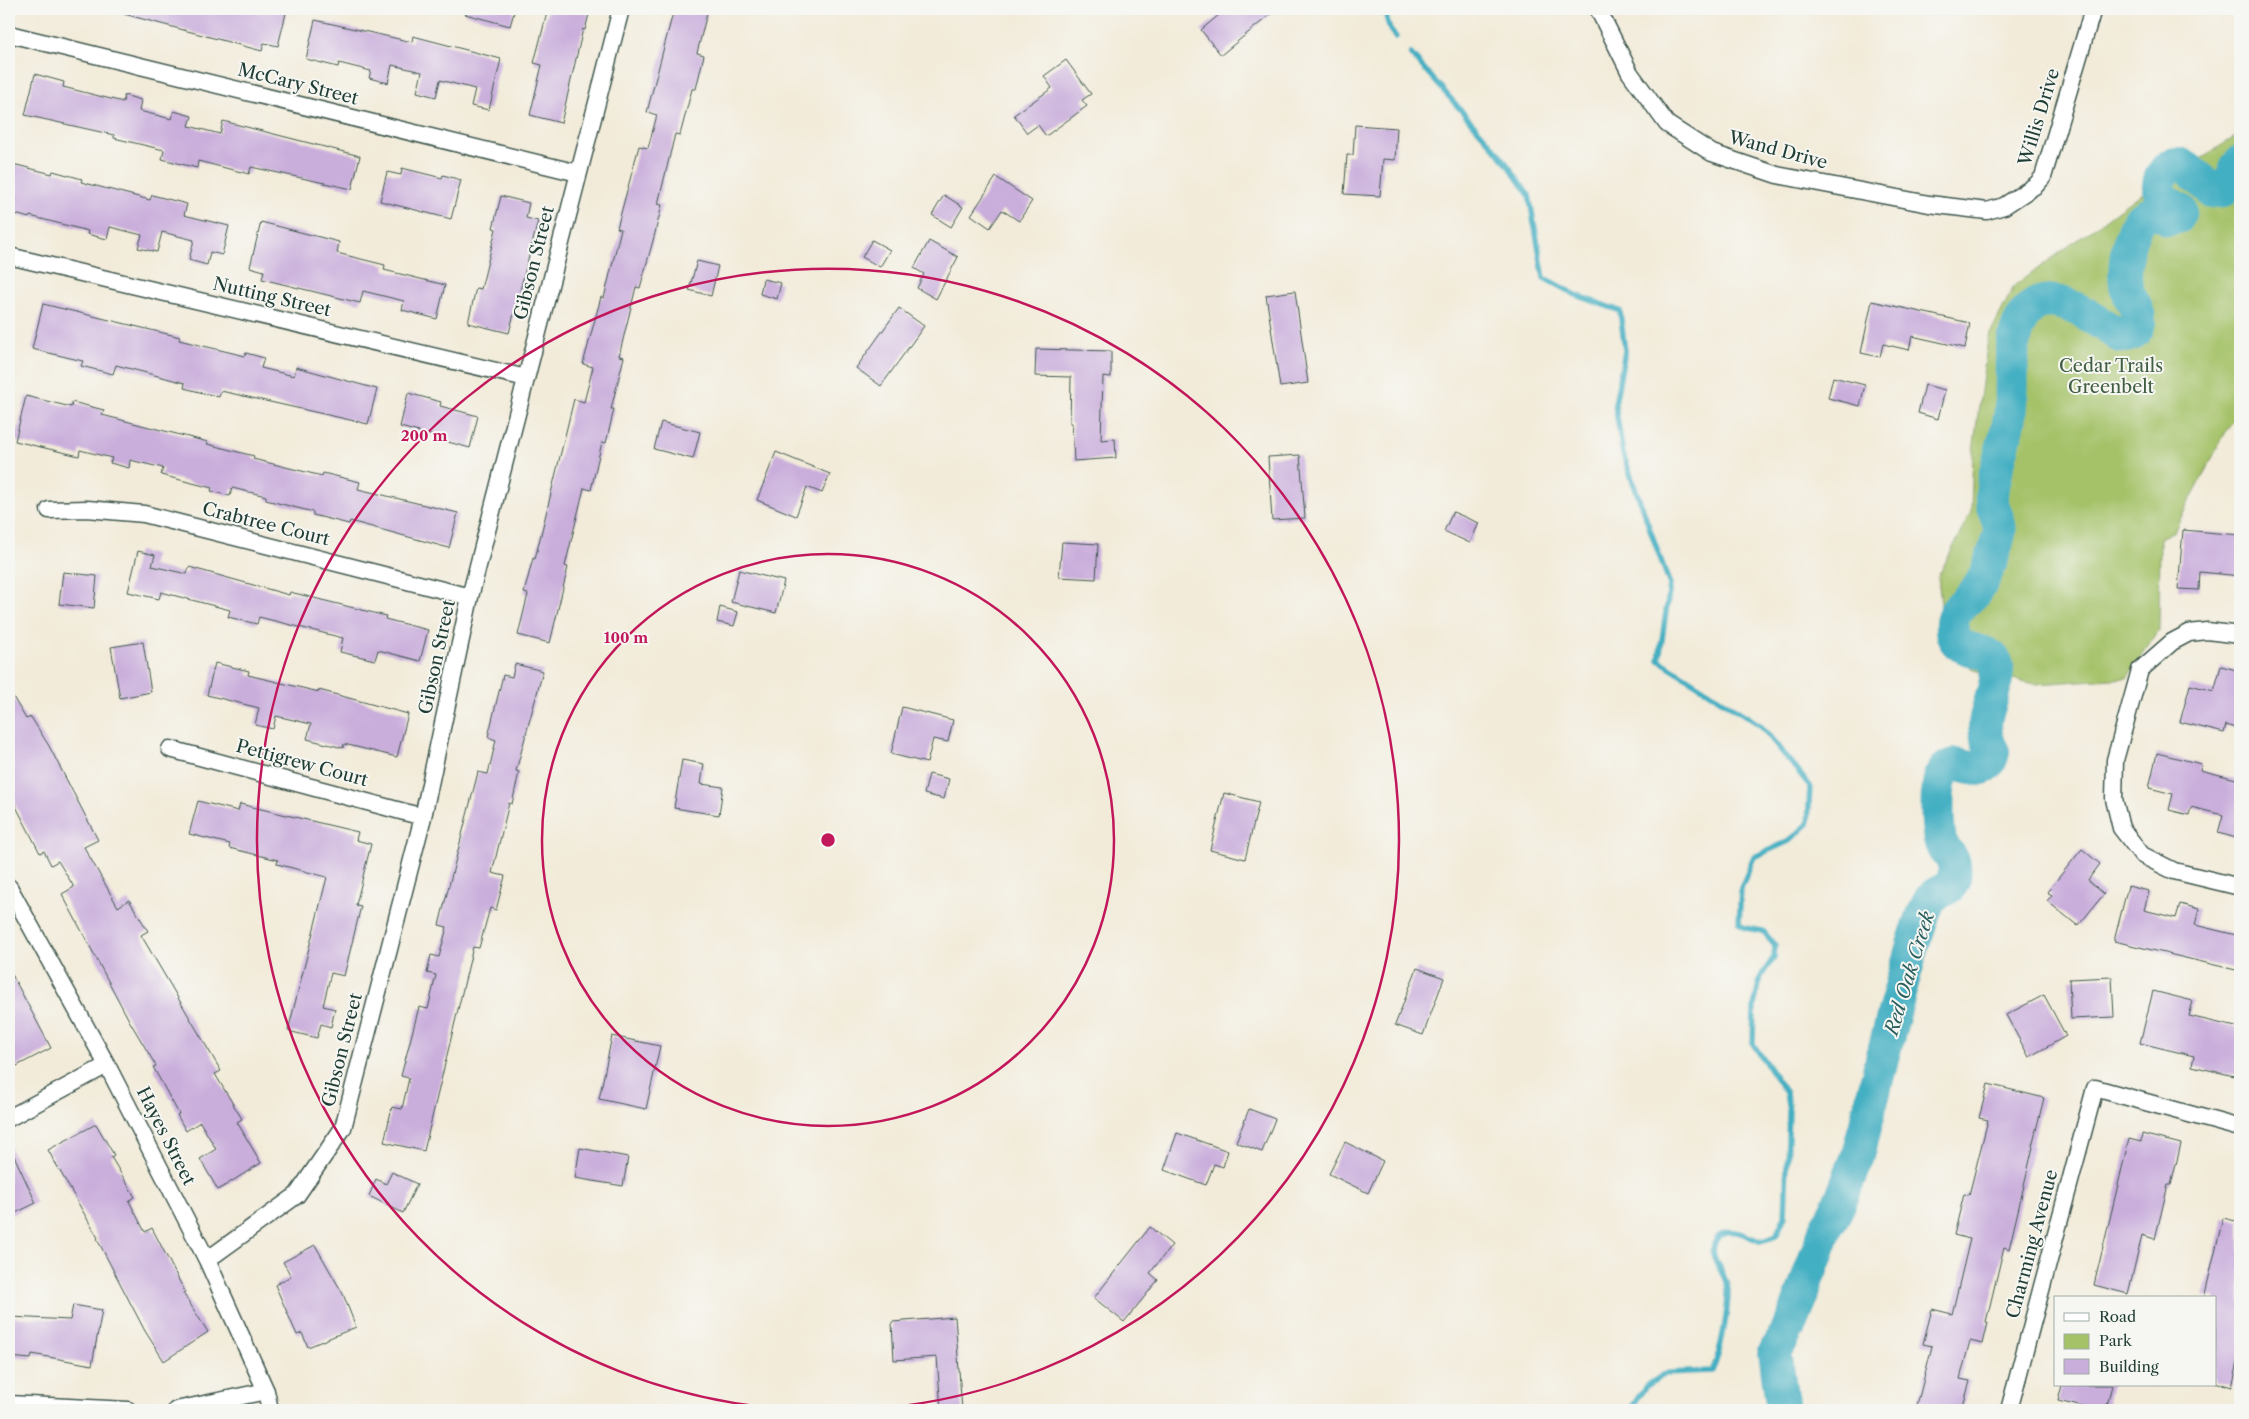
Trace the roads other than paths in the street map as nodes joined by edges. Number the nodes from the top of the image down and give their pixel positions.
1 (621, 9) edge
2 (1598, 9) edge
3 (2093, 9) edge
4 (9, 34) edge
5 (578, 173) junction
6 (1929, 204) joint
7 (9, 256) edge
8 (526, 378) junction
9 (49, 510) dead end
10 (470, 597) junction
11 (2240, 635) edge
12 (170, 749) dead end
13 (423, 817) junction
14 (9, 887) edge
15 (2240, 887) edge
16 (108, 1066) junction
17 (9, 1118) edge
18 (2240, 1128) edge
19 (207, 1260) junction
20 (266, 1390) junction
21 (9, 1404) edge
22 (128, 1410) edge
23 (176, 1410) edge
24 (270, 1410) edge
25 (2009, 1410) edge

1 - 5 street, Gibson Street
2 - 6 street, Wand Drive
3 - 6 street, Willis Drive
4 - 5 street, McCary Street
5 - 8 street, Gibson Street
7 - 8 street, Nutting Street
8 - 10 street, Gibson Street
9 - 10 street, Crabtree Court
10 - 13 street, Gibson Street
11 - 15 street
12 - 13 street, Pettigrew Court
13 - 19 street, Gibson Street
14 - 16 street, Hayes Street
16 - 17 street
16 - 19 street, Hayes Street
18 - 25 street, Charming Avenue
19 - 20 street, Hayes Street
20 - 23 street
20 - 24 street, Hayes Street
21 - 22 street

